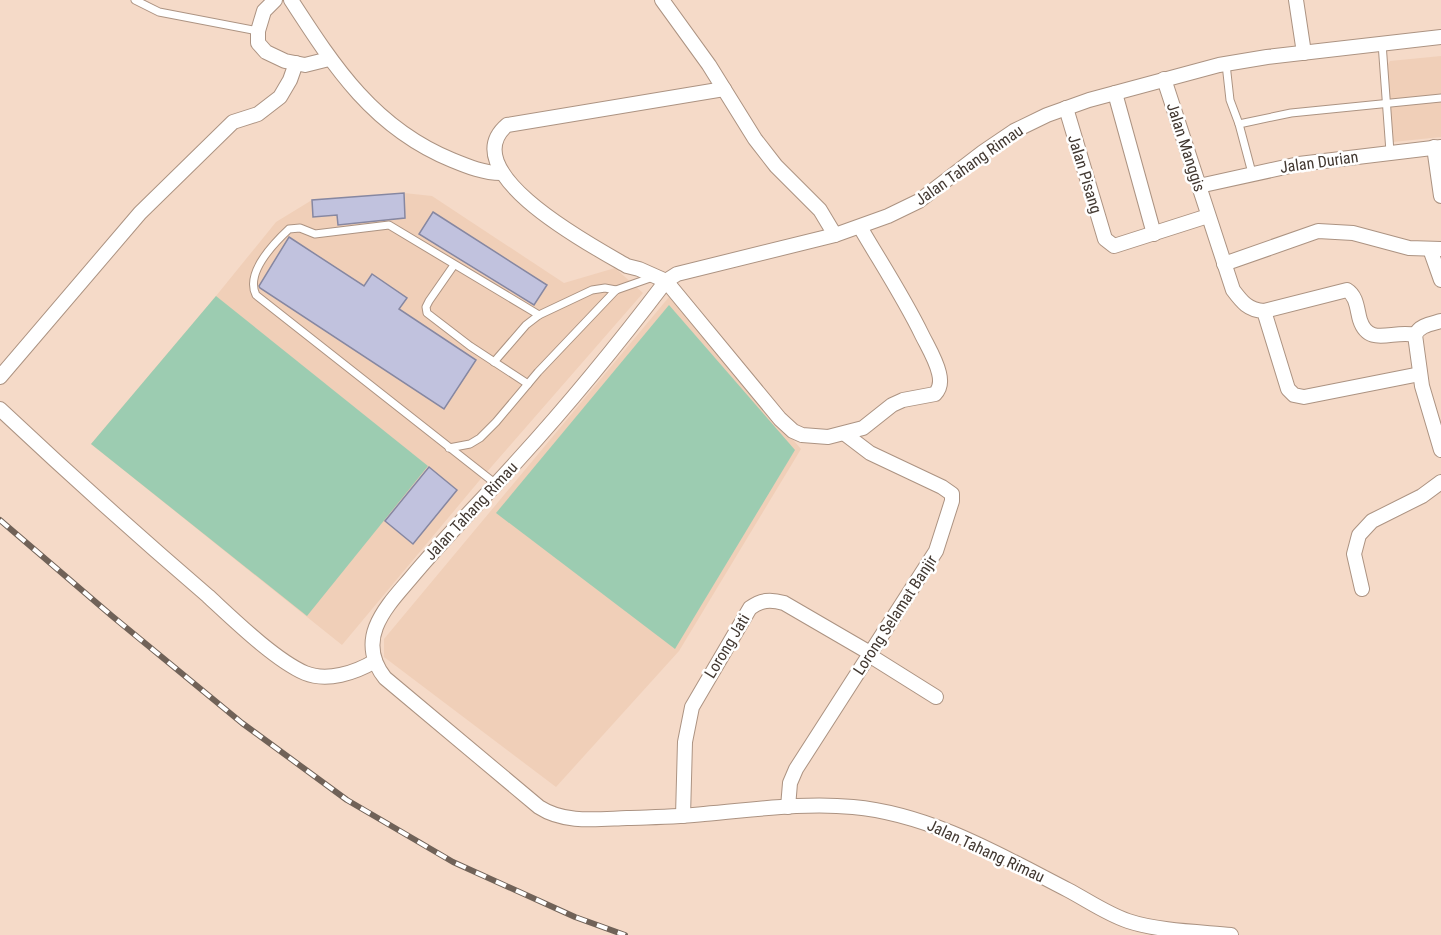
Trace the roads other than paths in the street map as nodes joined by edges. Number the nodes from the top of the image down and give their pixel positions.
1 (135, 0) edge
2 (275, 0) edge
3 (291, 0) edge
4 (662, 0) edge
5 (1296, 0) edge
6 (258, 32) junction
7 (1441, 37) edge
8 (1382, 43) junction
9 (1304, 53) junction
10 (329, 59) junction
11 (296, 63) junction
12 (1226, 64) junction
13 (1164, 79) junction
14 (724, 89) junction
15 (1115, 93) junction
16 (1441, 98) edge
17 (1387, 103) junction
18 (1065, 108) junction
19 (1239, 124) junction
20 (1438, 147) edge
21 (1390, 152) junction
22 (501, 173) junction
23 (1252, 173) junction
24 (1199, 186) junction
25 (1441, 196) edge
26 (1208, 216) junction
27 (860, 227) junction
28 (1154, 234) junction
29 (835, 235) junction
30 (1435, 249) edge
31 (1224, 264) junction
32 (454, 265) junction
33 (661, 279) junction
34 (1441, 280) edge
35 (616, 290) junction
36 (1264, 311) junction
37 (539, 315) junction
38 (1441, 321) edge
39 (1415, 335) junction
40 (494, 362) junction
41 (1420, 374) junction
42 (0, 377) edge
43 (528, 384) junction
44 (0, 409) edge
45 (845, 434) junction
46 (449, 448) junction
47 (1441, 450) edge
48 (1441, 482) edge
49 (496, 484) junction
50 (1362, 589) dead end
51 (869, 654) junction
52 (375, 661) junction
53 (936, 697) dead end
54 (788, 807) junction
55 (683, 816) junction
56 (1203, 934) edge
57 (1231, 935) edge

1 - 6 lane
2 - 6 street
3 - 10 street
4 - 14 street
5 - 9 street
6 - 11 street
7 - 8 street, Jalan Tahang Rimau
8 - 9 street, Jalan Tahang Rimau
8 - 17 lane
9 - 12 street, Jalan Tahang Rimau
10 - 11 street
10 - 22 street
11 - 42 street
12 - 13 street, Jalan Tahang Rimau
12 - 19 lane
13 - 15 street, Jalan Tahang Rimau
13 - 24 street, Jalan Manggis
14 - 22 street
14 - 29 street
15 - 18 street, Jalan Tahang Rimau
15 - 28 street
16 - 17 lane
17 - 19 lane
17 - 21 lane
18 - 27 street, Jalan Tahang Rimau
18 - 28 street, Jalan Pisang
19 - 23 lane
20 - 21 street, Jalan Durian
20 - 25 street
21 - 23 street, Jalan Durian
22 - 33 street
23 - 24 street, Jalan Durian
24 - 26 street, Jalan Manggis
26 - 28 street
26 - 31 street, Jalan Manggis
27 - 29 street, Jalan Tahang Rimau
27 - 45 street
29 - 33 street, Jalan Tahang Rimau
30 - 31 street
30 - 34 street
31 - 36 street, Jalan Manggis
32 - 37 lane
32 - 40 lane
32 - 46 lane
33 - 35 lane
33 - 45 street
33 - 49 street, Jalan Tahang Rimau
35 - 37 lane
35 - 43 lane
36 - 39 street
36 - 41 street
37 - 40 lane
38 - 39 street
39 - 41 street
40 - 43 lane
41 - 47 street
43 - 46 lane
44 - 52 street
45 - 51 street, Lorong Selamat Banjir
46 - 49 lane
48 - 50 street
49 - 52 street, Jalan Tahang Rimau
51 - 53 street, Lorong Jati
51 - 54 street, Lorong Selamat Banjir
51 - 55 street, Lorong Jati
52 - 55 street, Jalan Tahang Rimau
54 - 55 street, Jalan Tahang Rimau
54 - 56 street, Jalan Tahang Rimau
56 - 57 street, Jalan Tahang Rimau

